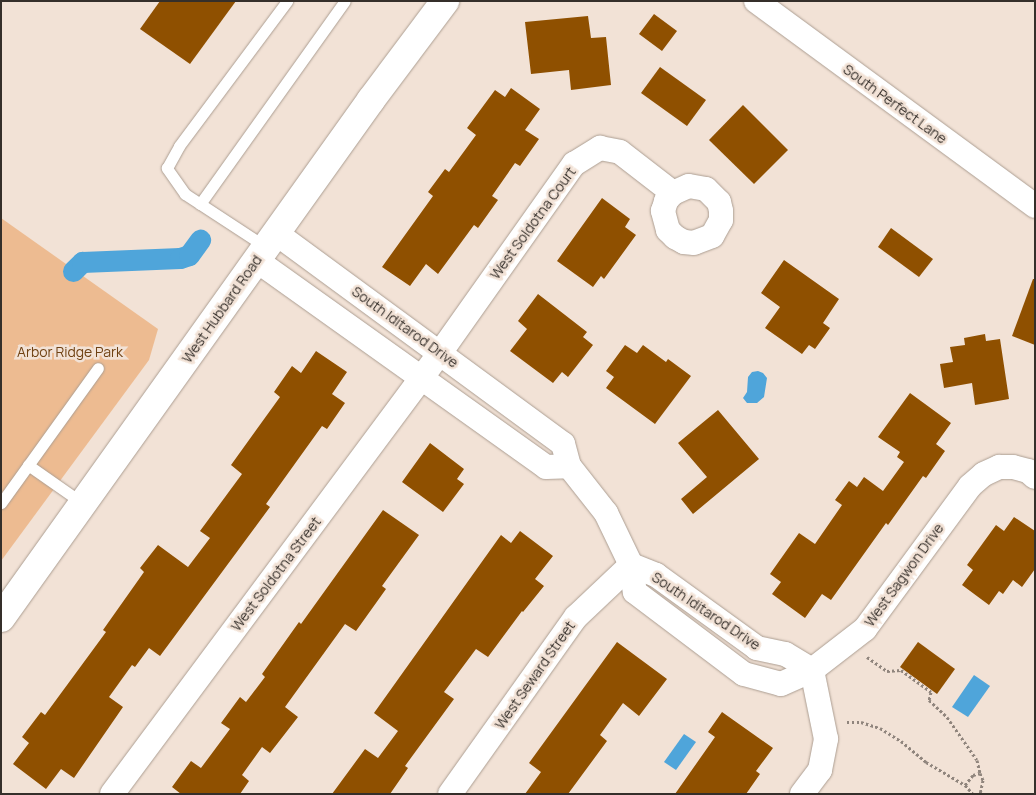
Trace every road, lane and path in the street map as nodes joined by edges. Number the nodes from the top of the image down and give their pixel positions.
1 (287, 1) edge
2 (345, 1) edge
3 (445, 1) edge
4 (756, 1) edge
5 (672, 194) dead end
6 (200, 204) junction
7 (1035, 206) edge
8 (266, 247) junction
9 (440, 353) junction
10 (98, 368) dead end
11 (421, 378) junction
12 (28, 465) junction
13 (569, 466) junction
14 (1035, 477) edge
15 (1, 502) edge
16 (84, 504) junction
17 (631, 564) junction
18 (1, 618) edge
19 (867, 657) dead end
20 (812, 670) junction
21 (847, 722) dead end
22 (980, 773) junction
23 (965, 785) junction
24 (112, 794) edge
25 (450, 794) edge
26 (802, 794) edge
27 (973, 794) edge
28 (980, 794) edge

1 - 6 lane
2 - 6 lane
3 - 8 street, West Hubbard Road
4 - 7 street, South Perfect Lane
5 - 9 street, West Soldotna Court
6 - 8 lane
8 - 9 street, South Iditarod Drive
8 - 11 street
8 - 16 street, West Hubbard Road
9 - 11 street, West Soldotna Street
9 - 13 street, South Iditarod Drive
10 - 12 lane
11 - 13 street
11 - 24 street, West Soldotna Street
12 - 15 lane
12 - 16 lane
13 - 17 street, South Iditarod Drive
14 - 20 street, West Sagwon Drive
16 - 18 street, West Hubbard Road
17 - 20 street, South Iditarod Drive
17 - 25 street, West Seward Street
19 - 22 path
20 - 26 street
21 - 23 path
22 - 23 path
22 - 28 path
23 - 27 path

